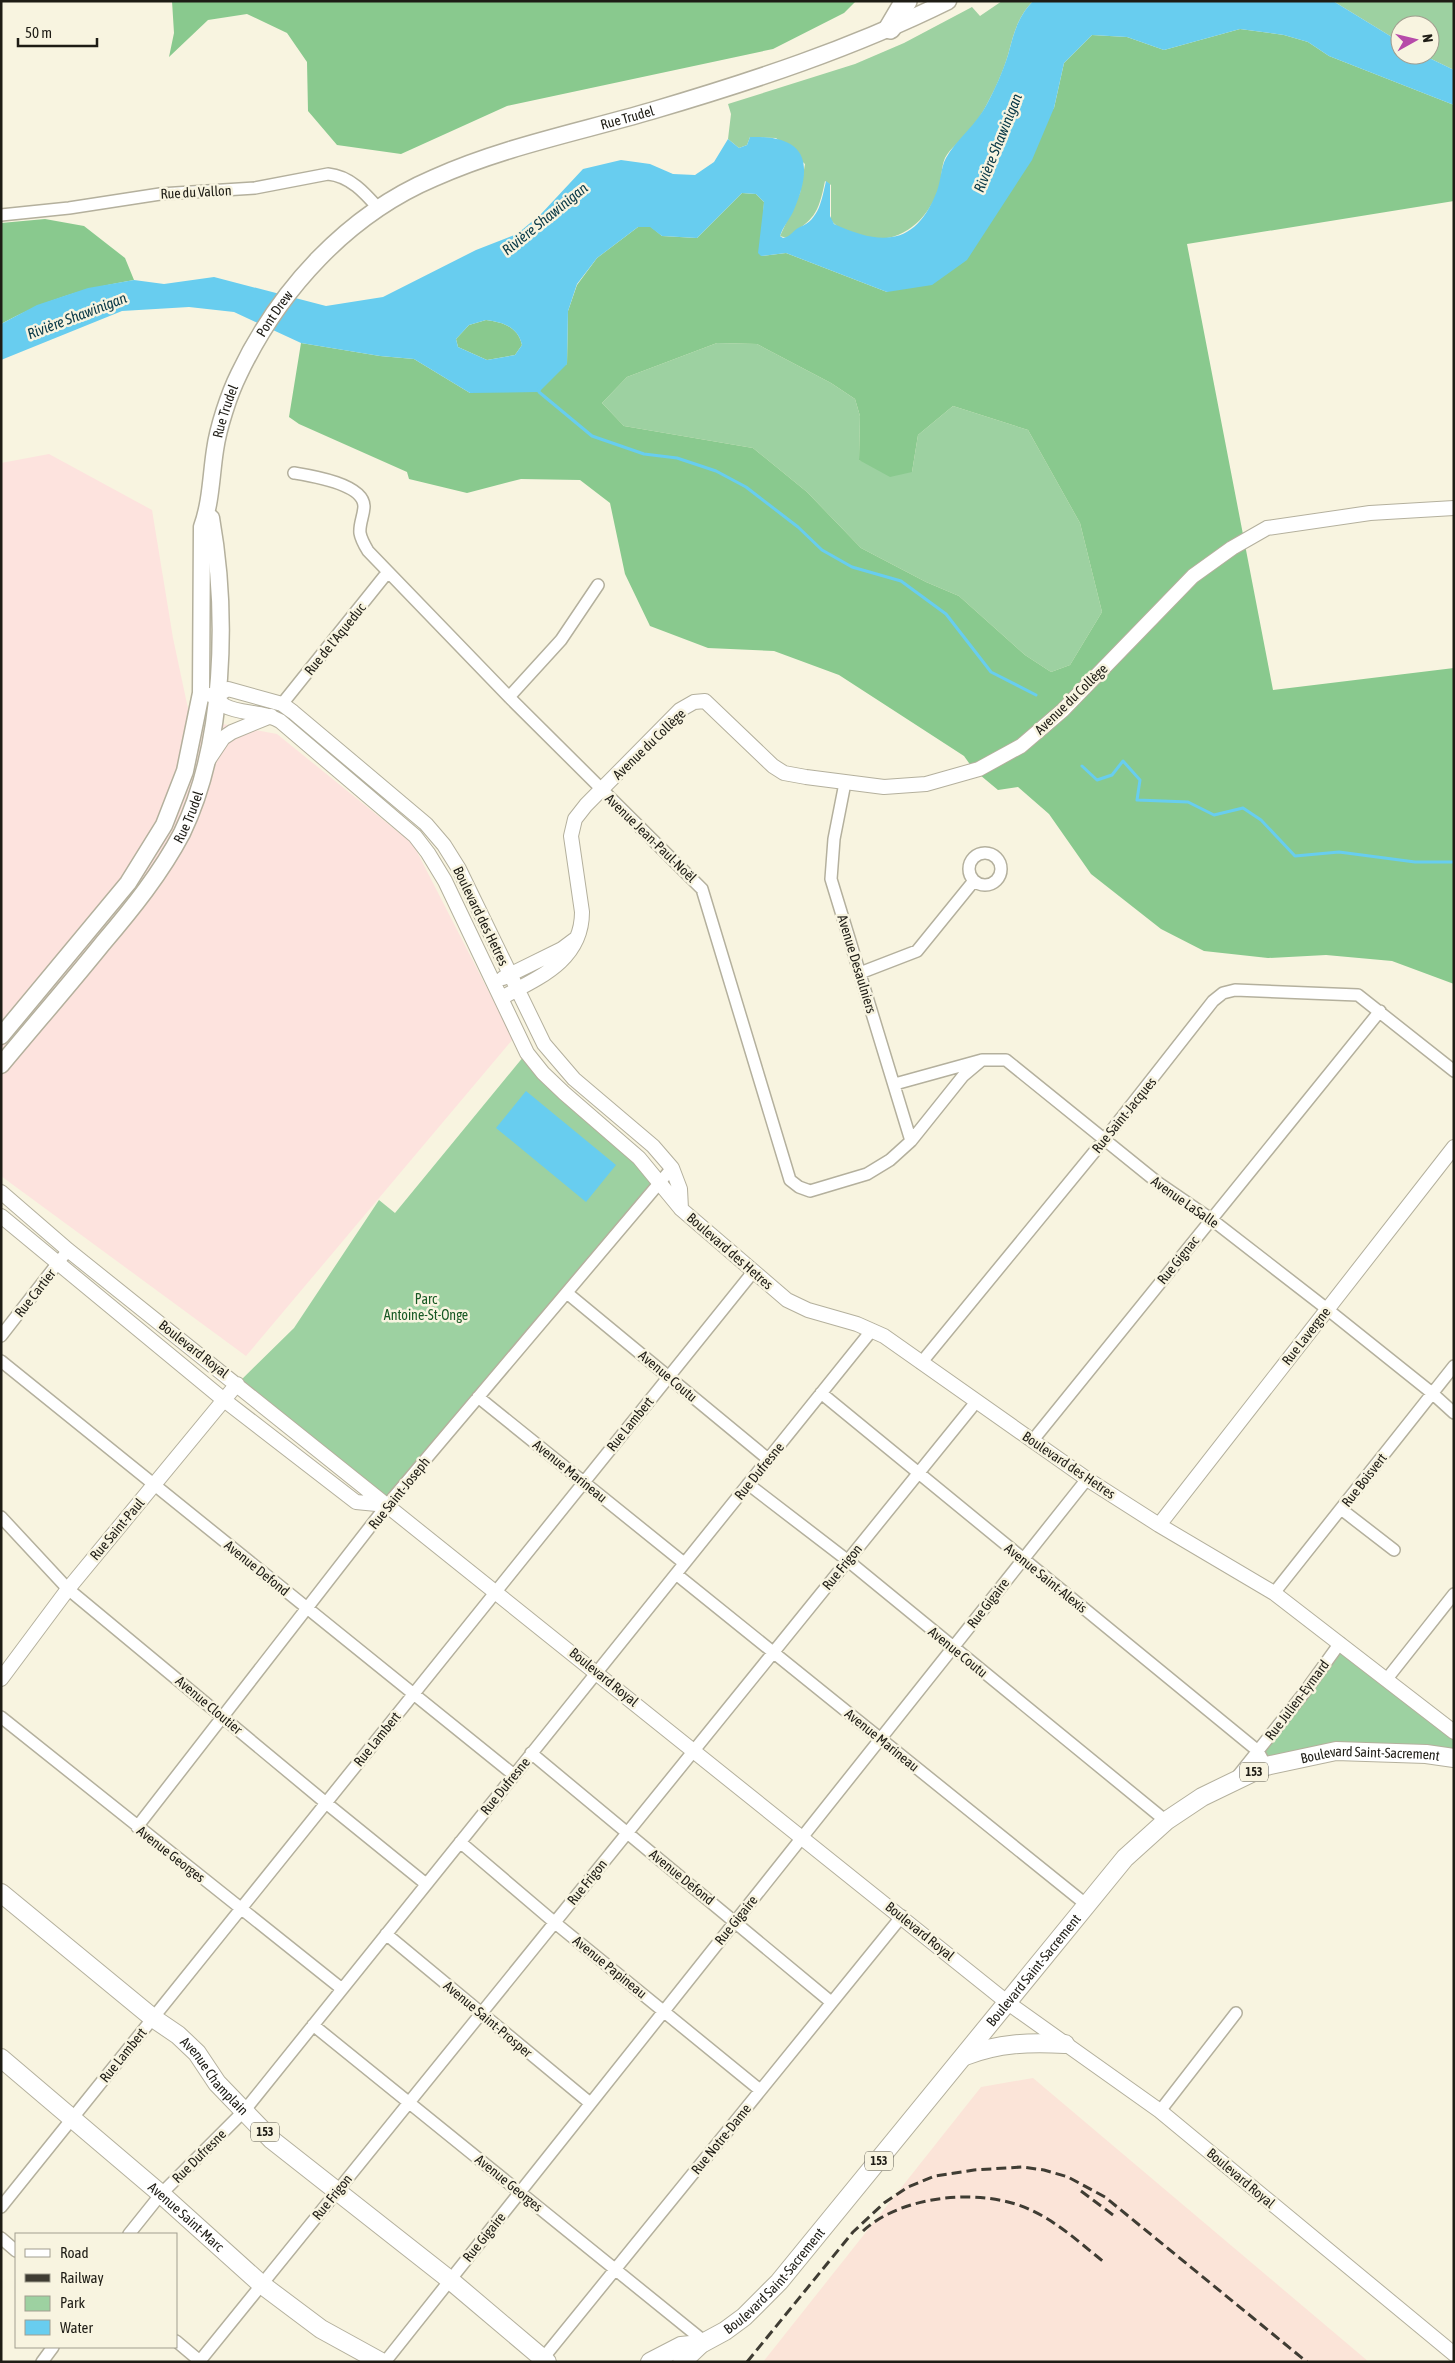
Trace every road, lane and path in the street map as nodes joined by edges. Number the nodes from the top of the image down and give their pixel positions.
1 (906, 1) edge
2 (948, 1) edge
3 (890, 28) junction
4 (379, 208) junction
5 (1, 215) edge
6 (320, 258) joint
7 (238, 376) joint
8 (294, 473) dead end
9 (1454, 508) edge
10 (387, 573) junction
11 (598, 585) dead end
12 (209, 694) junction
13 (509, 697) junction
14 (282, 704) junction
15 (271, 716) junction
16 (206, 763) junction
17 (845, 783) junction
18 (601, 790) junction
19 (973, 882) dead end
20 (578, 936) junction
21 (860, 974) junction
22 (510, 975) junction
23 (493, 982) junction
24 (518, 989) junction
25 (501, 998) junction
26 (1380, 1011) junction
27 (1, 1036) edge
28 (982, 1060) junction
29 (1, 1065) edge
30 (1454, 1071) edge
31 (895, 1084) junction
32 (1104, 1140) junction
33 (911, 1141) junction
34 (1454, 1147) edge
35 (672, 1168) junction
36 (661, 1182) junction
37 (1, 1192) edge
38 (682, 1209) junction
39 (1, 1216) edge
40 (1211, 1219) junction
41 (68, 1250) junction
42 (58, 1263) junction
43 (753, 1272) junction
44 (567, 1293) junction
45 (1327, 1309) junction
46 (872, 1330) junction
47 (1, 1336) edge
48 (1, 1361) edge
49 (921, 1363) junction
50 (1454, 1366) edge
51 (668, 1376) junction
52 (237, 1384) junction
53 (821, 1393) junction
54 (1432, 1393) junction
55 (478, 1397) junction
56 (224, 1400) junction
57 (976, 1402) junction
58 (1454, 1413) edge
59 (1033, 1440) junction
60 (768, 1459) junction
61 (918, 1473) junction
62 (1087, 1479) junction
63 (583, 1482) junction
64 (748, 1484) junction
65 (154, 1485) junction
66 (387, 1505) junction
67 (1341, 1509) junction
68 (1, 1517) edge
69 (1159, 1525) junction
70 (1394, 1550) dead end
71 (1023, 1559) junction
72 (847, 1560) junction
73 (684, 1563) junction
74 (676, 1574) junction
75 (68, 1589) junction
76 (496, 1591) junction
77 (1274, 1593) junction
78 (1454, 1594) edge
79 (307, 1608) junction
80 (1340, 1643) junction
81 (953, 1648) junction
82 (773, 1652) junction
83 (597, 1672) junction
84 (1, 1678) edge
85 (1386, 1680) junction
86 (414, 1694) junction
87 (223, 1716) junction
88 (1, 1717) edge
89 (1454, 1732) edge
90 (880, 1738) junction
91 (694, 1749) junction
92 (531, 1754) junction
93 (1454, 1758) edge
94 (1262, 1759) junction
95 (514, 1775) junction
96 (326, 1803) junction
97 (1166, 1821) junction
98 (137, 1827) junction
99 (628, 1832) junction
100 (803, 1836) junction
101 (460, 1842) junction
102 (426, 1884) junction
103 (1, 1893) edge
104 (1088, 1906) junction
105 (241, 1908) junction
106 (902, 1916) junction
107 (736, 1921) junction
108 (554, 1922) junction
109 (386, 1934) junction
110 (342, 1989) junction
111 (831, 2002) junction
112 (1008, 2003) junction
113 (664, 2010) junction
114 (481, 2013) junction
115 (1236, 2013) dead end
116 (153, 2018) junction
117 (313, 2025) junction
118 (1065, 2044) junction
119 (965, 2056) junction
120 (1, 2058) edge
121 (760, 2090) junction
122 (409, 2102) junction
123 (590, 2104) junction
124 (244, 2110) junction
125 (1160, 2110) junction
126 (73, 2118) junction
127 (337, 2191) junction
128 (520, 2192) junction
129 (162, 2194) junction
130 (1, 2207) edge
131 (131, 2233) edge
132 (1, 2238) edge
133 (15, 2250) edge
134 (615, 2269) junction
135 (450, 2280) junction
136 (261, 2284) junction
137 (178, 2343) edge
138 (703, 2343) junction
139 (48, 2354) edge
140 (1454, 2354) edge
141 (544, 2360) edge
142 (200, 2361) edge
143 (58, 2362) edge
144 (381, 2362) edge
145 (385, 2362) edge
146 (650, 2362) edge
147 (682, 2362) edge

1 - 3 highway
2 - 3 main road, Rue Trudel
3 - 4 main road, Rue Trudel
4 - 5 street, Rue du Vallon
4 - 6 main road, Rue Trudel
6 - 7 main road, Pont Drew
7 - 12 main road, Rue Trudel
8 - 10 street, Avenue Jean-Paul-Noël
9 - 17 street, Avenue du Collège
10 - 13 street, Avenue Jean-Paul-Noël
10 - 14 street, Rue de l'Aqueduc
11 - 13 street
12 - 14 street, Boulevard des Hetres
12 - 15 street, Boulevard des Hetres
12 - 16 main road, Rue Trudel
12 - 27 main road, Rue Trudel
13 - 18 street, Avenue Jean-Paul-Noël
14 - 22 street, Boulevard des Hetres
15 - 16 street
15 - 23 street, Boulevard des Hetres
16 - 29 main road, Rue Trudel
17 - 18 street, Avenue du Collège
17 - 21 street, Avenue Desaulniers
18 - 20 street, Avenue du Collège
18 - 33 street, Avenue Jean-Paul-Noël
19 - 21 street
20 - 22 street
20 - 24 street, Avenue du Collège
21 - 31 street, Avenue Desaulniers
22 - 23 street
22 - 24 street, Boulevard des Hetres
23 - 25 street, Boulevard des Hetres
24 - 25 street, Avenue du Collège
24 - 35 street, Boulevard des Hetres
25 - 36 street, Boulevard des Hetres
26 - 30 street
26 - 32 street, Rue Saint-Jacques
26 - 40 street, Rue Gignac
28 - 31 street, Avenue LaSalle
28 - 32 street, Avenue LaSalle
28 - 33 street, Avenue Jean-Paul-Noël
31 - 33 street, Avenue Desaulniers
32 - 40 street, Avenue LaSalle
32 - 49 street, Rue Saint-Jacques
34 - 45 street, Rue Lavergne
35 - 36 street, Rue Saint-Joseph
35 - 38 street, Boulevard des Hetres
36 - 38 street, Boulevard des Hetres
36 - 44 street, Rue Saint-Joseph
37 - 41 street, Boulevard Royal
38 - 43 street, Boulevard des Hetres
39 - 42 street, Boulevard Royal
40 - 45 street, Avenue LaSalle
40 - 59 street, Rue Gignac
41 - 42 street, Rue Cartier
41 - 52 street, Boulevard Royal
42 - 47 street, Rue Cartier
42 - 56 street, Boulevard Royal
43 - 46 street, Boulevard des Hetres
43 - 51 street, Rue Lambert
44 - 51 street, Avenue Coutu
44 - 55 street, Rue Saint-Joseph
45 - 54 street, Avenue LaSalle
45 - 69 street, Rue Lavergne
46 - 49 street, Boulevard des Hetres
46 - 53 street, Rue Dufresne
48 - 65 street, Avenue Defond
49 - 57 street, Boulevard des Hetres
50 - 54 street, Rue Boisvert
51 - 60 street, Avenue Coutu
51 - 63 street, Rue Lambert
52 - 56 street, Rue Saint-Paul
52 - 66 street, Boulevard Royal
53 - 60 street, Rue Dufresne
53 - 61 street, Avenue Saint-Alexis
54 - 58 street, Avenue LaSalle
54 - 67 street, Rue Boisvert
55 - 63 street, Avenue Marineau
55 - 66 street, Rue Saint-Joseph
56 - 65 street, Rue Saint-Paul
56 - 66 street, Boulevard Royal
57 - 59 street, Boulevard des Hetres
57 - 61 street, Rue Frigon
59 - 62 street, Boulevard des Hetres
60 - 64 street, Rue Dufresne
61 - 71 street, Avenue Saint-Alexis
61 - 72 street, Rue Frigon
62 - 69 street, Boulevard des Hetres
62 - 71 street, Rue Gigaire
63 - 73 street, Avenue Marineau
63 - 76 street, Rue Lambert
64 - 72 street, Avenue Coutu
64 - 73 street, Rue Dufresne
65 - 75 street, Rue Saint-Paul
65 - 79 street, Avenue Defond
66 - 76 street, Boulevard Royal
66 - 79 street, Rue Saint-Joseph
67 - 70 street
67 - 77 street, Rue Boisvert
68 - 75 street, Avenue Cloutier
69 - 77 street, Boulevard des Hetres
71 - 81 street, Rue Gigaire
71 - 94 street, Avenue Saint-Alexis
72 - 81 street, Avenue Coutu
72 - 82 street, Rue Frigon
73 - 74 street, Rue Dufresne
74 - 82 street, Avenue Marineau
74 - 83 street, Rue Dufresne
75 - 84 street, Rue Saint-Paul
75 - 87 street, Avenue Cloutier
76 - 83 street, Boulevard Royal
76 - 86 street, Rue Lambert
77 - 80 street, Boulevard des Hetres
78 - 85 street
79 - 86 street, Avenue Defond
79 - 87 street, Rue Saint-Joseph
80 - 85 street, Boulevard des Hetres
80 - 94 street, Rue Julien-Eymard
81 - 90 street, Rue Gigaire
81 - 97 street, Avenue Coutu
82 - 90 street, Avenue Marineau
82 - 91 street, Rue Frigon
83 - 91 street, Boulevard Royal
83 - 92 street, Rue Dufresne
85 - 89 street, Boulevard des Hetres
86 - 95 street, Avenue Defond
86 - 96 street, Rue Lambert
87 - 96 street, Avenue Cloutier
87 - 98 street, Rue Saint-Joseph
88 - 98 street, Avenue Georges
90 - 100 street, Rue Gigaire
90 - 104 street, Avenue Marineau
91 - 99 street, Rue Frigon
91 - 100 street, Boulevard Royal
92 - 95 street, Rue Dufresne
92 - 99 street, Avenue Defond
93 - 94 main road, Boulevard Saint-Sacrement / 153
94 - 97 main road, Boulevard Saint-Sacrement / 153
95 - 101 street, Rue Dufresne
96 - 102 street, Avenue Cloutier
96 - 105 street, Rue Lambert
97 - 104 main road, Boulevard Saint-Sacrement / 153
98 - 105 street, Avenue Georges
99 - 107 street, Avenue Defond
99 - 108 street, Rue Frigon
100 - 106 street, Boulevard Royal
100 - 107 street, Rue Gigaire
101 - 102 street, Rue Dufresne
101 - 108 street, Avenue Papineau
102 - 109 street, Rue Dufresne
103 - 116 main road, Avenue Champlain / 153
104 - 112 main road, Boulevard Saint-Sacrement / 153
105 - 110 street, Avenue Georges
105 - 116 street, Rue Lambert
106 - 111 street, Rue Notre-Dame
106 - 112 street, Boulevard Royal
107 - 111 street, Avenue Defond
107 - 113 street, Rue Gigaire
108 - 113 street, Avenue Papineau
108 - 114 street, Rue Frigon
109 - 110 street, Rue Dufresne
109 - 114 street, Avenue Saint-Prosper
110 - 117 street, Rue Dufresne
111 - 121 street, Rue Notre-Dame
112 - 118 street, Boulevard Royal
112 - 119 main road, Boulevard Saint-Sacrement / 153
113 - 121 street, Avenue Papineau
113 - 123 street, Rue Gigaire
114 - 122 street, Rue Frigon
114 - 123 street, Avenue Saint-Prosper
115 - 125 street
116 - 124 main road, Avenue Champlain / 153
116 - 126 street, Rue Lambert
117 - 122 street, Avenue Georges
117 - 124 street, Rue Dufresne
118 - 119 main road
118 - 125 street, Boulevard Royal
119 - 138 main road, Boulevard Saint-Sacrement / 153
120 - 126 main road, Avenue Saint-Marc
121 - 134 street, Rue Notre-Dame
122 - 127 street, Rue Frigon
122 - 128 street, Avenue Georges
123 - 128 street, Rue Gigaire
124 - 127 main road, Avenue Champlain / 153
124 - 129 street, Rue Dufresne
125 - 140 street, Boulevard Royal
126 - 129 main road, Avenue Saint-Marc
126 - 130 street, Rue Lambert
127 - 135 main road, Avenue Champlain / 153
127 - 136 street, Rue Frigon
128 - 134 street, Avenue Georges
128 - 135 street, Rue Gigaire
129 - 131 street, Rue Dufresne
129 - 136 main road, Avenue Saint-Marc
132 - 133 street
134 - 138 street, Avenue Georges
134 - 141 street, Rue Notre-Dame
135 - 141 main road, Avenue Champlain / 153
135 - 145 street, Rue Gigaire
136 - 142 street, Rue Frigon
136 - 144 main road, Avenue Saint-Marc
137 - 142 street
138 - 146 main road, Boulevard Saint-Sacrement / 153
138 - 147 main road, Boulevard Saint-Sacrement / 153
139 - 143 street

